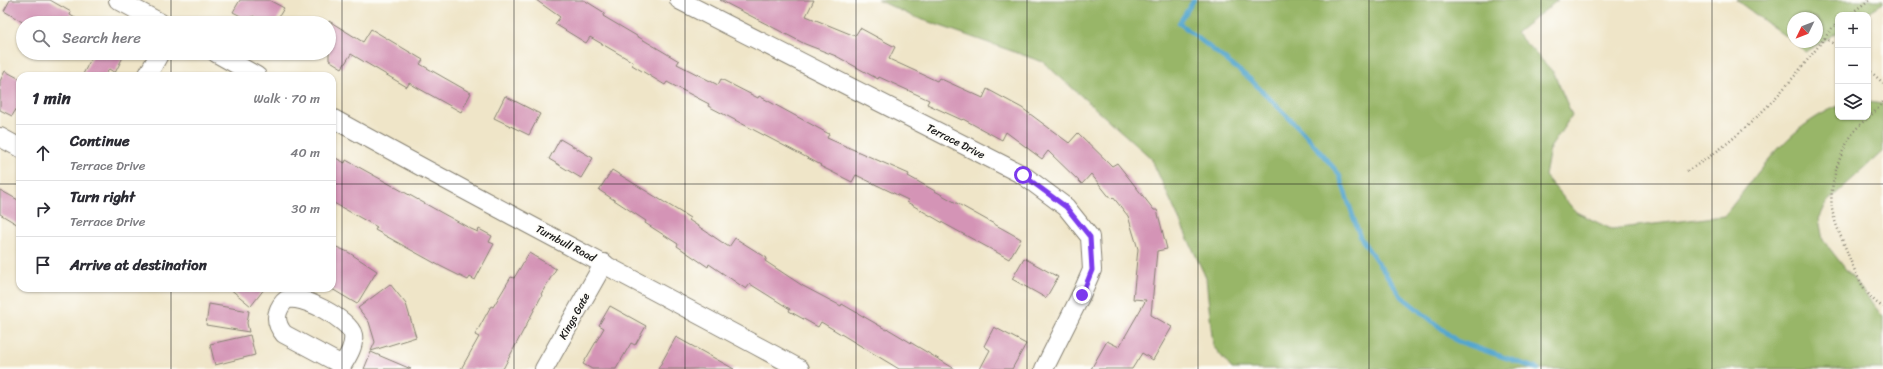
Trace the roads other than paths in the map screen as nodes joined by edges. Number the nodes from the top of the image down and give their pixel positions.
1 (118, 0) edge
2 (679, 0) edge
3 (148, 16) edge
4 (156, 60) edge
5 (228, 60) edge
6 (149, 72) edge
7 (250, 72) edge
8 (336, 120) edge
9 (0, 138) edge
10 (16, 146) edge
11 (604, 263) junction
12 (544, 369) edge
13 (800, 369) edge
14 (1044, 369) edge

1 - 3 street
2 - 14 street, Terrace Drive
4 - 6 street
5 - 7 street
8 - 11 street, Turnbull Road
9 - 10 street
11 - 12 street, Kings Gate
11 - 13 street, Turnbull Road

